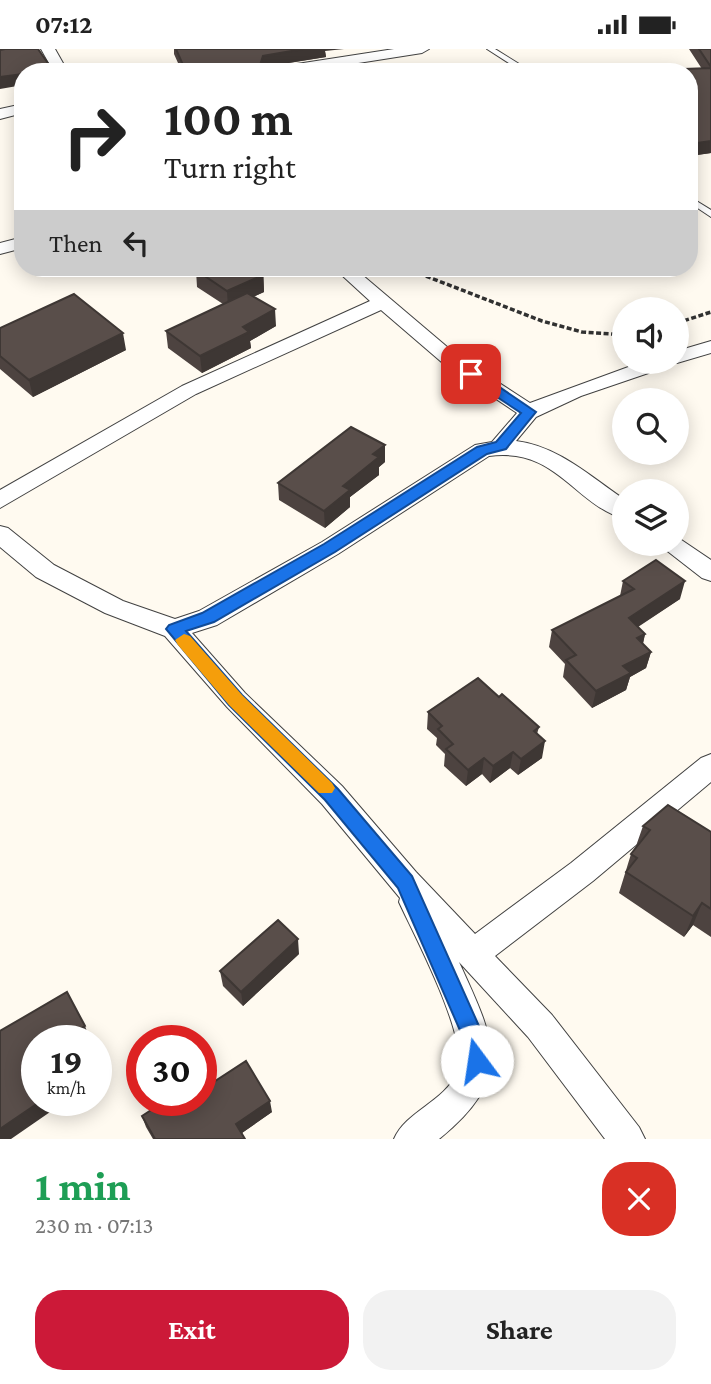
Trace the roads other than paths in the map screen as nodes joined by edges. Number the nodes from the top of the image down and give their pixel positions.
1 (422, 49) edge
2 (490, 49) edge
3 (399, 50) edge
4 (323, 63) edge
5 (514, 63) edge
6 (354, 277) edge
7 (383, 302) junction
8 (711, 347) edge
9 (689, 353) edge
10 (626, 374) edge
11 (529, 412) junction
12 (501, 445) junction
13 (0, 501) edge
14 (612, 502) edge
15 (0, 534) edge
16 (689, 555) edge
17 (711, 572) edge
18 (174, 629) junction
19 (711, 766) edge
20 (405, 882) junction
21 (473, 954) junction
22 (412, 1139) edge
23 (627, 1139) edge

1 - 3 street
2 - 5 lane
3 - 4 street
6 - 7 street
7 - 11 street
7 - 13 street
8 - 9 street
10 - 11 street
11 - 12 street
12 - 14 street
12 - 18 street
15 - 18 street
16 - 17 street
18 - 20 street
19 - 21 street
20 - 21 street
20 - 22 street
21 - 23 street

